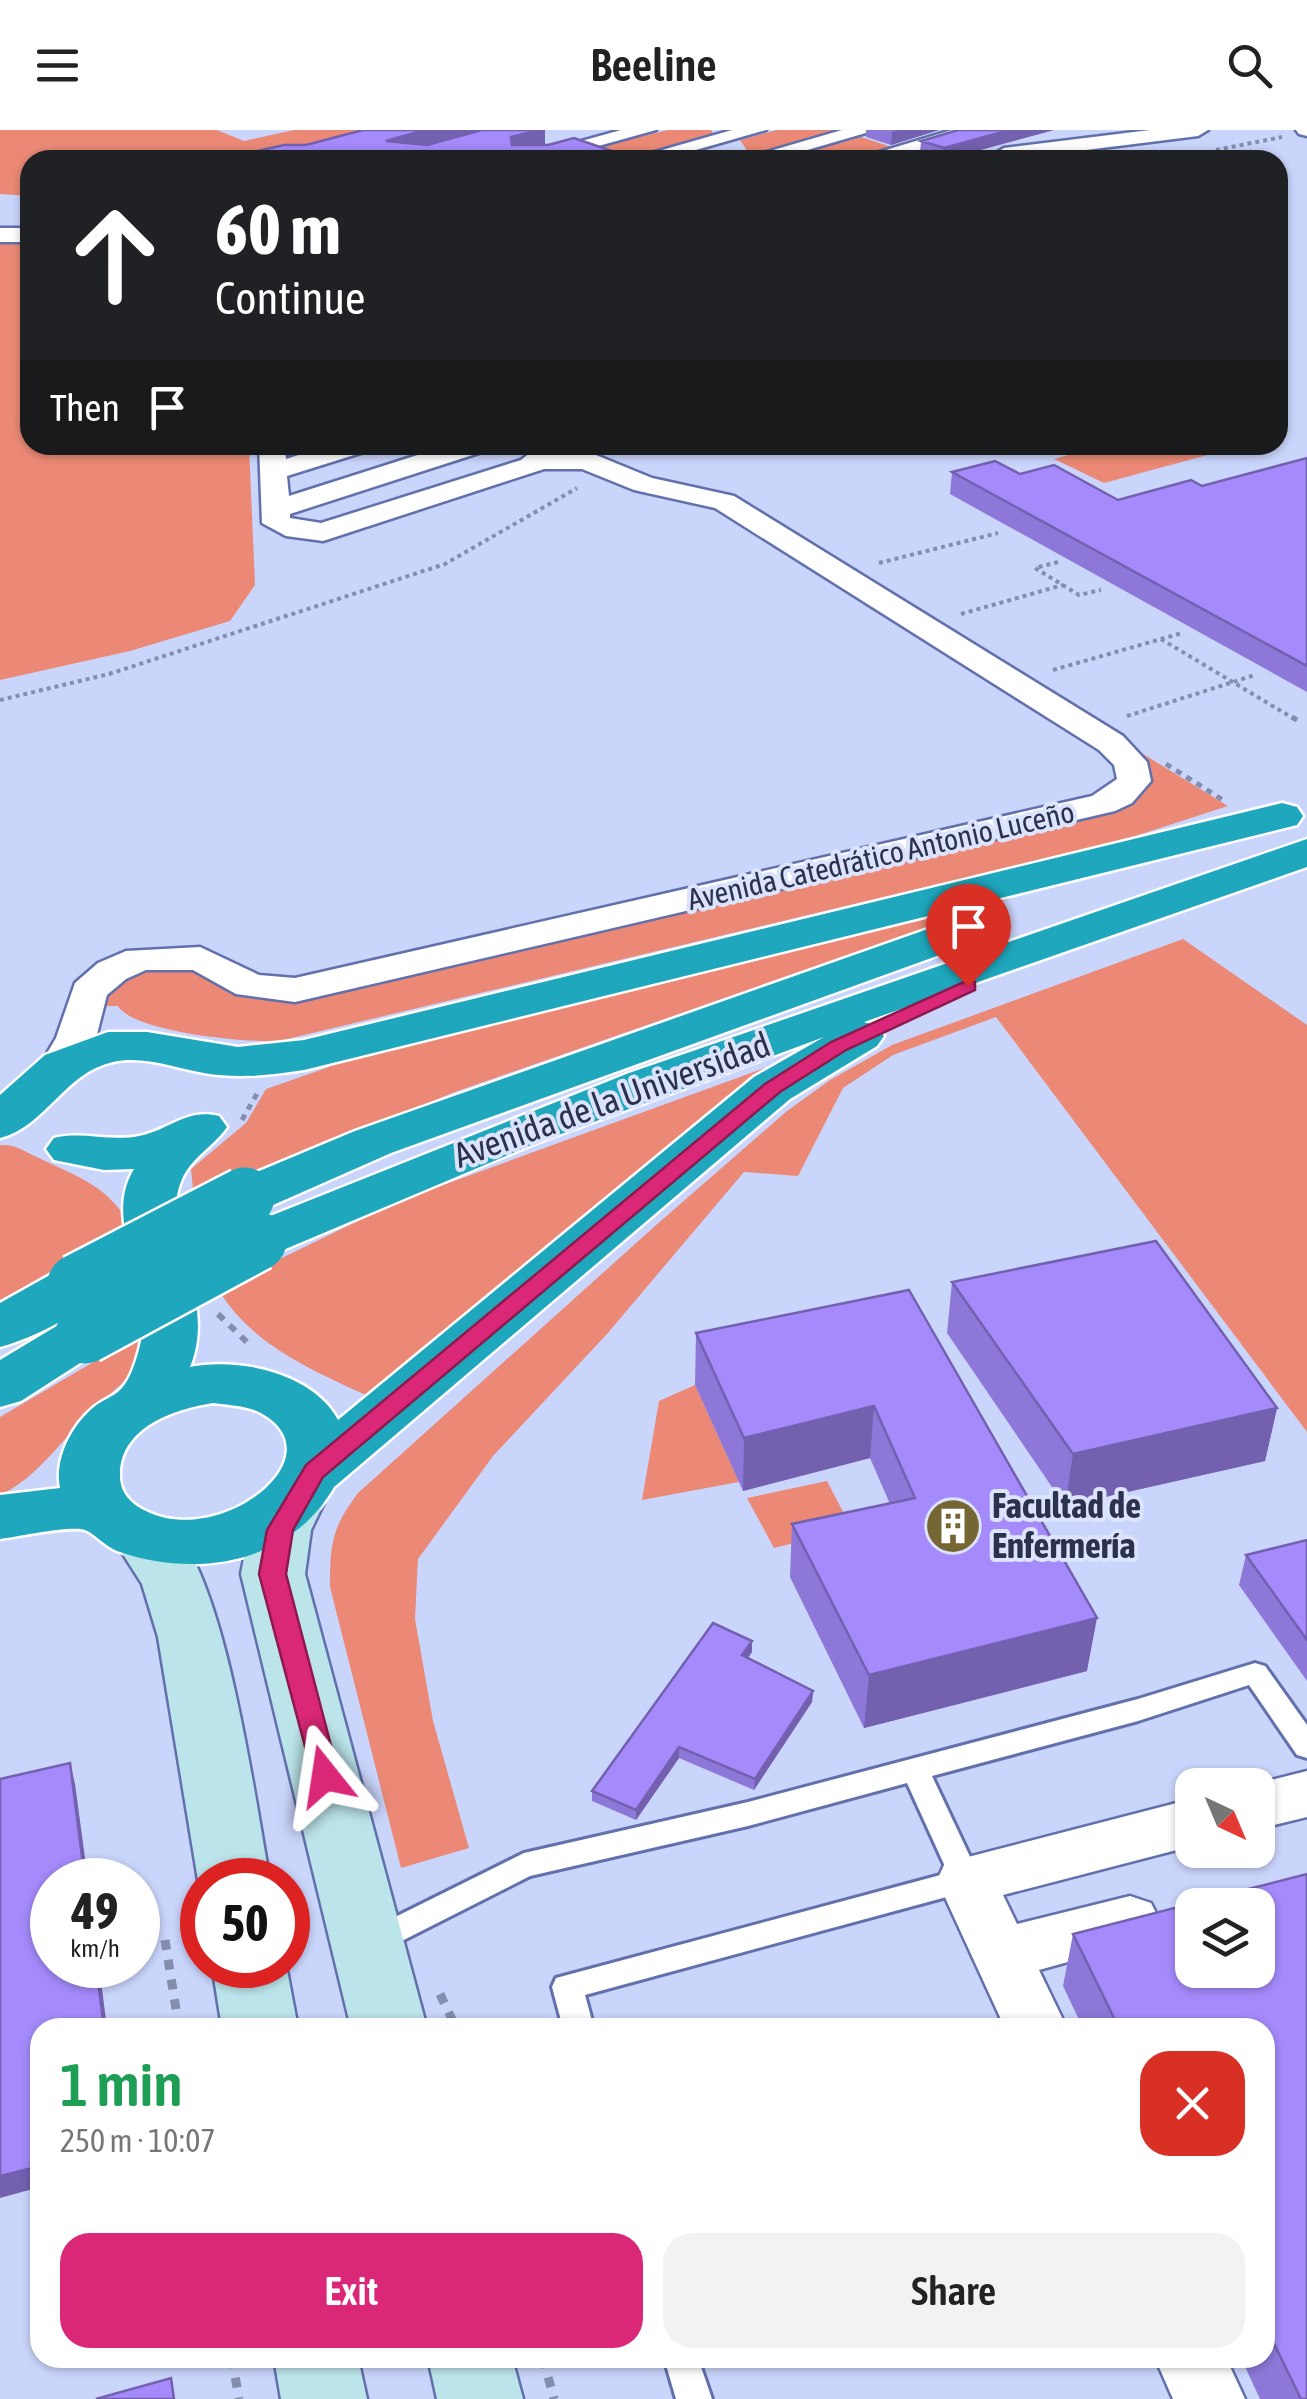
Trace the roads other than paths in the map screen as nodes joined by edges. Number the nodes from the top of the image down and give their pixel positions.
1 (646, 130) edge
2 (756, 130) edge
3 (866, 130) edge
4 (975, 130) edge
5 (1108, 130) edge
6 (1198, 130) edge
7 (724, 134) edge
8 (1078, 136) edge
9 (1132, 138) junction
10 (564, 150) edge
11 (670, 150) edge
12 (788, 150) edge
13 (900, 150) edge
14 (1023, 150) edge
15 (445, 455) edge
16 (272, 458) edge
17 (272, 510) junction
18 (1299, 826) edge
19 (1056, 942) junction
20 (84, 1018) junction
21 (170, 1049) junction
22 (51, 1076) junction
23 (0, 1123) edge
24 (200, 1127) junction
25 (72, 1149) junction
26 (145, 1198) junction
27 (251, 1219) junction
28 (81, 1309) junction
29 (173, 1319) junction
30 (0, 1328) edge
31 (239, 1385) junction
32 (0, 1388) edge
33 (142, 1403) junction
34 (304, 1487) junction
35 (0, 1517) edge
36 (121, 1521) junction
37 (1307, 1747) edge
38 (916, 1770) junction
39 (1307, 1794) edge
40 (1275, 1802) edge
41 (1175, 1827) edge
42 (230, 1858) edge
43 (966, 1880) junction
44 (1173, 1910) edge
45 (369, 1945) junction
46 (1002, 1954) junction
47 (253, 1988) edge
48 (258, 2018) edge
49 (387, 2018) edge
50 (576, 2018) edge
51 (1031, 2018) edge
52 (318, 2368) edge
53 (472, 2368) edge
54 (684, 2368) edge
55 (1195, 2368) edge
56 (324, 2399) edge
57 (480, 2399) edge
58 (694, 2399) edge
59 (1210, 2399) edge

1 - 10 street
2 - 7 street
3 - 12 street
4 - 13 street
5 - 9 street
6 - 9 street
7 - 11 street
8 - 9 street
8 - 14 street
15 - 17 street
16 - 17 street
17 - 20 street, Avenida Catedrático Antonio Luceño
18 - 19 highway, Avenida de la Universidad
18 - 21 highway
18 - 27 highway, Avenida de la Universidad
19 - 27 highway, Avenida de la Universidad
19 - 34 highway
20 - 21 street
20 - 22 street, Avenida Catedrático Antonio Luceño
21 - 22 highway
21 - 24 highway
22 - 23 highway
22 - 25 highway
24 - 25 highway
24 - 26 highway
25 - 26 highway
26 - 29 highway
27 - 28 highway, Avenida de la Universidad, bridge
28 - 30 highway, Avenida de la Universidad
28 - 32 highway, Avenida de la Universidad
29 - 31 highway
29 - 33 highway
31 - 33 highway
31 - 34 highway
33 - 36 highway
34 - 36 highway
34 - 45 main road
35 - 36 highway
36 - 42 main road
37 - 38 lane
38 - 43 lane
38 - 45 lane
39 - 40 street
41 - 43 street
43 - 46 street
43 - 50 lane
44 - 46 street
45 - 49 main road
46 - 51 street
47 - 48 main road
52 - 56 main road
53 - 57 main road
54 - 58 lane
55 - 59 street

